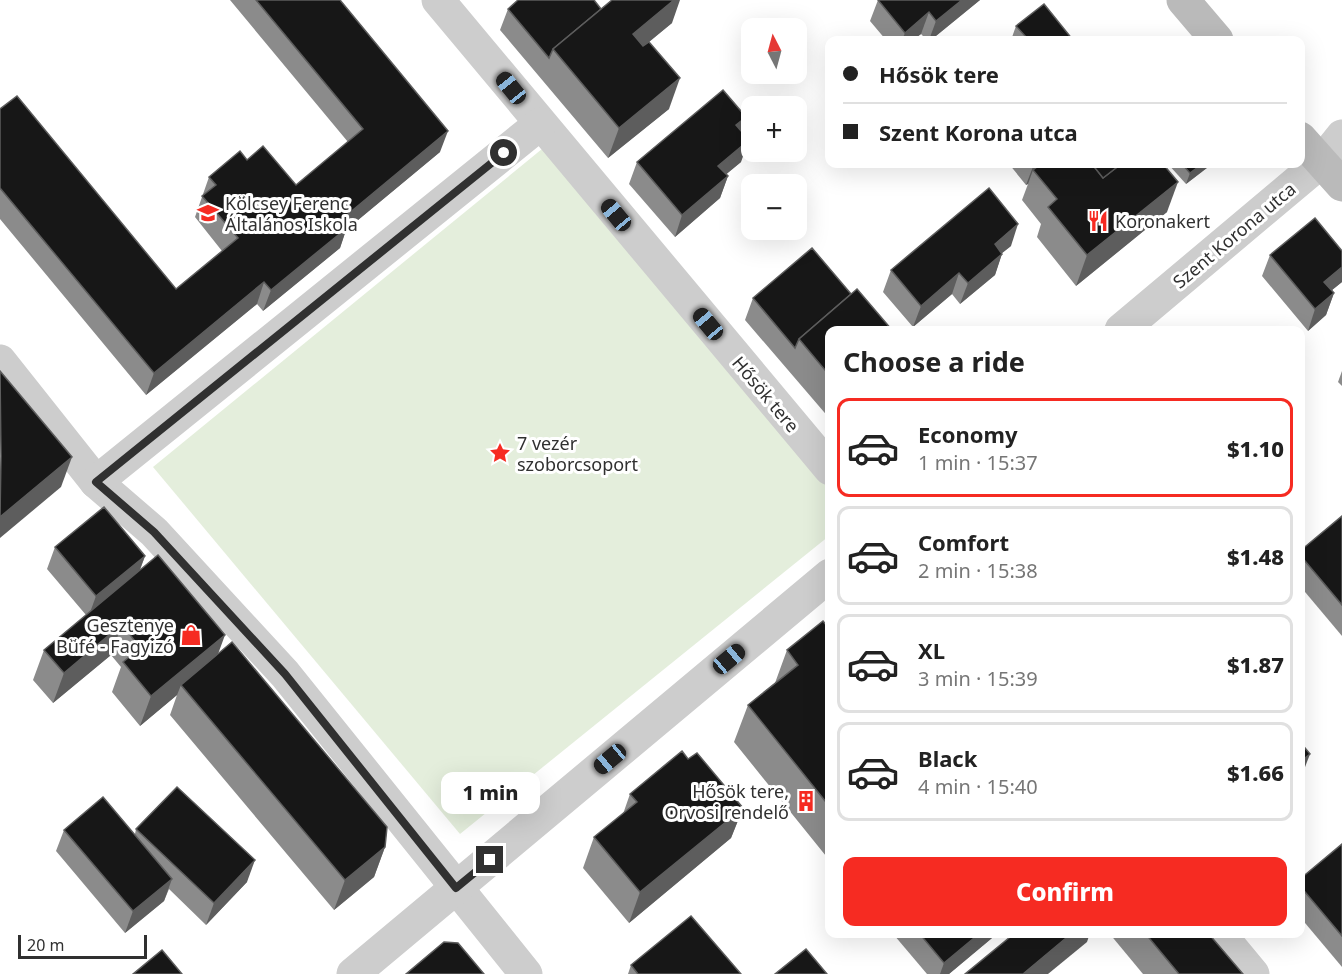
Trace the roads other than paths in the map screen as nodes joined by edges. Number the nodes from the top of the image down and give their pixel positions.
1 (438, 0) edge
2 (1183, 0) edge
3 (1214, 36) edge
4 (540, 124) junction
5 (1342, 136) edge
6 (1305, 143) edge
7 (1332, 173) edge
8 (1126, 326) edge
9 (0, 361) edge
10 (825, 463) edge
11 (96, 482) junction
12 (825, 578) edge
13 (456, 888) junction
14 (1223, 938) edge
15 (353, 974) edge
16 (526, 974) edge
17 (1253, 974) edge

1 - 4 street, Hősök tere
2 - 3 street
4 - 10 street, Hősök tere
4 - 11 street
5 - 7 street, Szent Korona utca
6 - 7 street
7 - 8 street, Szent Korona utca
9 - 11 street
11 - 13 street
12 - 13 street
13 - 15 street
13 - 16 street
14 - 17 street

